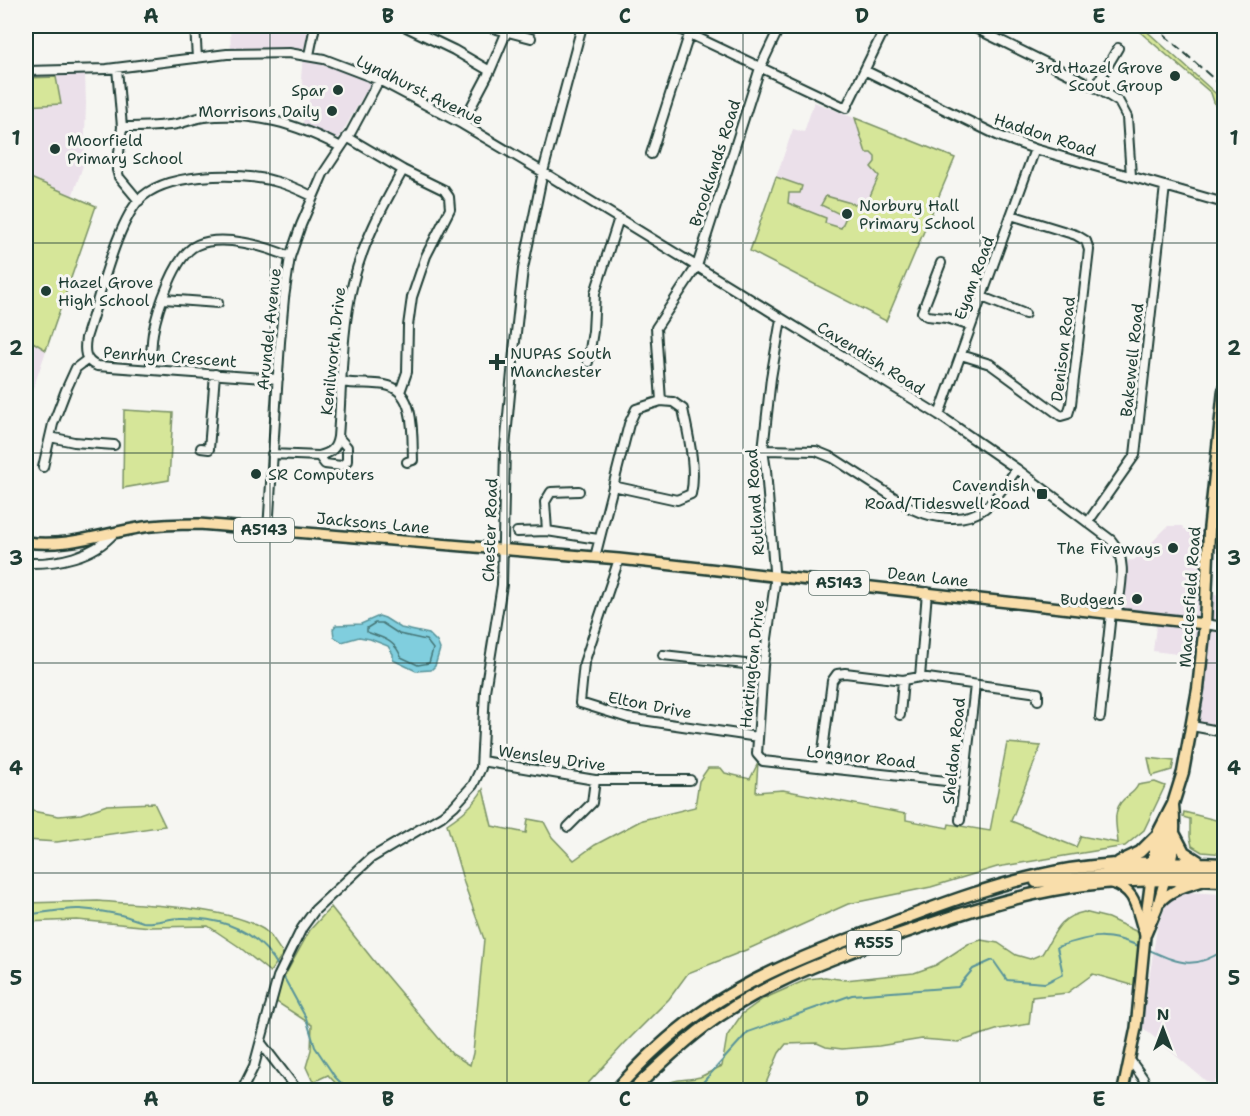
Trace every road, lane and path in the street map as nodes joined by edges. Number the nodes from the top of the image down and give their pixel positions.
1 (195, 26) edge
2 (315, 26) edge
3 (404, 26) edge
4 (485, 26) edge
5 (582, 26) edge
6 (677, 26) edge
7 (780, 26) edge
8 (886, 26) edge
9 (971, 26) edge
10 (988, 29) edge
11 (507, 31) junction
12 (689, 35) junction
13 (531, 38) dead end
14 (1118, 48) dead end
15 (309, 55) junction
16 (197, 58) junction
17 (117, 68) junction
18 (760, 68) junction
19 (26, 71) edge
20 (490, 71) junction
21 (866, 71) junction
22 (379, 81) junction
23 (1095, 87) junction
24 (462, 124) junction
25 (122, 127) junction
26 (347, 137) junction
27 (340, 147) junction
28 (1035, 150) junction
29 (651, 154) dead end
30 (403, 170) junction
31 (543, 171) junction
32 (1131, 176) junction
33 (1165, 186) junction
34 (312, 196) junction
35 (139, 201) junction
36 (1224, 203) edge
37 (1011, 215) junction
38 (619, 218) junction
39 (290, 257) junction
40 (941, 263) dead end
41 (697, 266) junction
42 (982, 297) junction
43 (164, 299) junction
44 (218, 303) dead end
45 (1024, 314) dead end
46 (782, 319) junction
47 (971, 326) junction
48 (961, 355) junction
49 (88, 359) junction
50 (588, 362) dead end
51 (151, 370) junction
52 (215, 374) junction
53 (278, 379) junction
54 (343, 382) junction
55 (1224, 390) edge
56 (400, 392) junction
57 (661, 401) junction
58 (939, 415) junction
59 (50, 437) junction
60 (338, 437) junction
61 (114, 445) dead end
62 (201, 448) dead end
63 (763, 450) junction
64 (272, 454) junction
65 (320, 456) junction
66 (413, 461) dead end
67 (43, 467) dead end
68 (1017, 469) junction
69 (614, 486) junction
70 (579, 491) dead end
71 (1088, 522) junction
72 (267, 530) junction
73 (517, 531) dead end
74 (547, 531) junction
75 (114, 533) junction
76 (598, 539) junction
77 (26, 542) edge
78 (504, 549) junction
79 (595, 557) junction
80 (619, 559) junction
81 (26, 563) edge
82 (775, 576) junction
83 (927, 592) junction
84 (1114, 613) junction
85 (1205, 624) junction
86 (1224, 627) edge
87 (663, 655) dead end
88 (763, 666) junction
89 (920, 677) junction
90 (903, 680) junction
91 (975, 685) junction
92 (1038, 700) dead end
93 (900, 715) dead end
94 (1100, 717) dead end
95 (1192, 726) junction
96 (1224, 732) edge
97 (758, 737) junction
98 (757, 754) joint
99 (482, 761) junction
100 (821, 766) junction
101 (595, 780) junction
102 (690, 780) dead end
103 (964, 783) junction
104 (1173, 808) junction
105 (960, 820) dead end
106 (568, 827) dead end
107 (1174, 833) junction
108 (1157, 835) junction
109 (1201, 863) junction
110 (1224, 864) edge
111 (1111, 865) junction
112 (1159, 871) junction
113 (1224, 873) edge
114 (1206, 880) junction
115 (1224, 881) edge
116 (1011, 883) junction
117 (1112, 883) junction
118 (1157, 908) junction
119 (1144, 936) junction
120 (261, 1043) junction
121 (1130, 1060) junction
122 (242, 1090) edge
123 (297, 1090) edge
124 (616, 1090) edge
125 (633, 1090) edge
126 (1123, 1090) edge
127 (1148, 1090) edge

1 - 16 street
2 - 15 street
3 - 20 street
4 - 11 street
5 - 31 street, Chester Road
6 - 12 street
7 - 18 street, Brooklands Road
8 - 21 street
9 - 10 street
10 - 23 street
11 - 13 street
11 - 20 street
12 - 18 street
12 - 29 street
14 - 23 street
15 - 16 street, Lyndhurst Avenue
15 - 22 street, Lyndhurst Avenue
16 - 17 street, Lyndhurst Avenue
17 - 19 street, Lyndhurst Avenue
17 - 25 street
18 - 21 street
18 - 41 street, Brooklands Road
20 - 24 street
21 - 28 street, Haddon Road
22 - 24 street, Lyndhurst Avenue
22 - 26 street, Arundel Avenue
23 - 32 street
24 - 31 street, Lyndhurst Avenue
25 - 27 street
25 - 35 street
26 - 27 street, Arundel Avenue
26 - 30 street
27 - 34 street, Arundel Avenue
28 - 32 street, Haddon Road
28 - 37 street, Eyam Road
30 - 54 street, Kenilworth Drive
30 - 56 street
31 - 38 street, Cavendish Road
31 - 78 street, Chester Road
32 - 33 street, Haddon Road
33 - 36 street, Haddon Road
33 - 71 street, Bakewell Road
34 - 35 street
34 - 39 street, Arundel Avenue
35 - 49 street, Penrhyn Crescent
37 - 42 street, Eyam Road
37 - 48 street, Denison Road
38 - 41 street, Cavendish Road
38 - 50 street
39 - 43 street
39 - 53 street, Arundel Avenue
40 - 47 street
41 - 46 street, Cavendish Road
41 - 57 street, Brooklands Road
42 - 45 street
42 - 47 street, Eyam Road
43 - 44 street
43 - 51 street
46 - 58 street, Cavendish Road
46 - 63 street, Rutland Road
47 - 48 street, Eyam Road
48 - 58 street, Eyam Road
49 - 51 street, Penrhyn Crescent
49 - 59 street
51 - 52 street, Penrhyn Crescent
52 - 53 street, Penrhyn Crescent
52 - 62 street
53 - 64 street, Arundel Avenue
54 - 56 street
54 - 60 street, Kenilworth Drive
55 - 85 highway, Macclesfield Road
56 - 66 street
57 - 69 street
57 - 69 street
58 - 68 street, Cavendish Road
59 - 61 street
59 - 67 street
60 - 65 street, Kenilworth Drive
60 - 65 street, Kenilworth Drive
63 - 68 street
63 - 82 street, Rutland Road
64 - 65 street, Kenilworth Drive
64 - 72 street, Arundel Avenue
68 - 71 street, Cavendish Road
69 - 76 street
70 - 74 street
71 - 84 street, Cavendish Road
72 - 75 main road, Jacksons Lane / A5143
72 - 78 main road, Jacksons Lane / A5143
73 - 74 street
74 - 76 street
75 - 77 main road, Jacksons Lane / A5143
75 - 81 street
76 - 79 street
78 - 79 main road, Dean Lane / A5143
78 - 99 street, Chester Road
79 - 80 main road, Dean Lane / A5143
80 - 82 main road, Dean Lane / A5143
80 - 97 street, Elton Drive
82 - 83 main road, Dean Lane / A5143
82 - 88 street, Hartington Drive
83 - 84 main road, Dean Lane / A5143
83 - 89 street
84 - 85 main road, Dean Lane / A5143
84 - 94 street, Cavendish Road
85 - 86 street
85 - 95 highway, Macclesfield Road
87 - 88 street
88 - 97 street, Hartington Drive
89 - 90 street
89 - 91 street
90 - 93 street
90 - 100 street
91 - 92 street
91 - 103 street, Sheldon Road
95 - 96 street
95 - 104 highway, Macclesfield Road
97 - 98 street, Hartington Drive
98 - 100 street, Longnor Road
99 - 101 street, Wensley Drive
99 - 120 street, Chester Road
100 - 103 street, Longnor Road
101 - 102 street, Wensley Drive
101 - 106 street
103 - 105 street, Sheldon Road
104 - 107 highway, Macclesfield Road
104 - 108 highway, Macclesfield Road
104 - 112 highway
107 - 109 highway
107 - 112 highway, Macclesfield Road
108 - 111 highway
108 - 112 highway, Macclesfield Road
109 - 110 highway, A555
109 - 112 highway, A555
111 - 112 highway, A555
111 - 116 highway, A555
112 - 113 highway
112 - 114 highway, A555
112 - 116 highway
112 - 117 highway, A555
112 - 118 main road, Macclesfield Road
112 - 119 main road, Macclesfield Road
114 - 115 highway, A555
114 - 118 main road
116 - 124 highway, A555
117 - 119 main road
117 - 125 highway, A555
118 - 119 main road, Macclesfield Road
119 - 121 main road
120 - 122 street, Chester Road
120 - 123 street
121 - 126 main road
121 - 127 street

